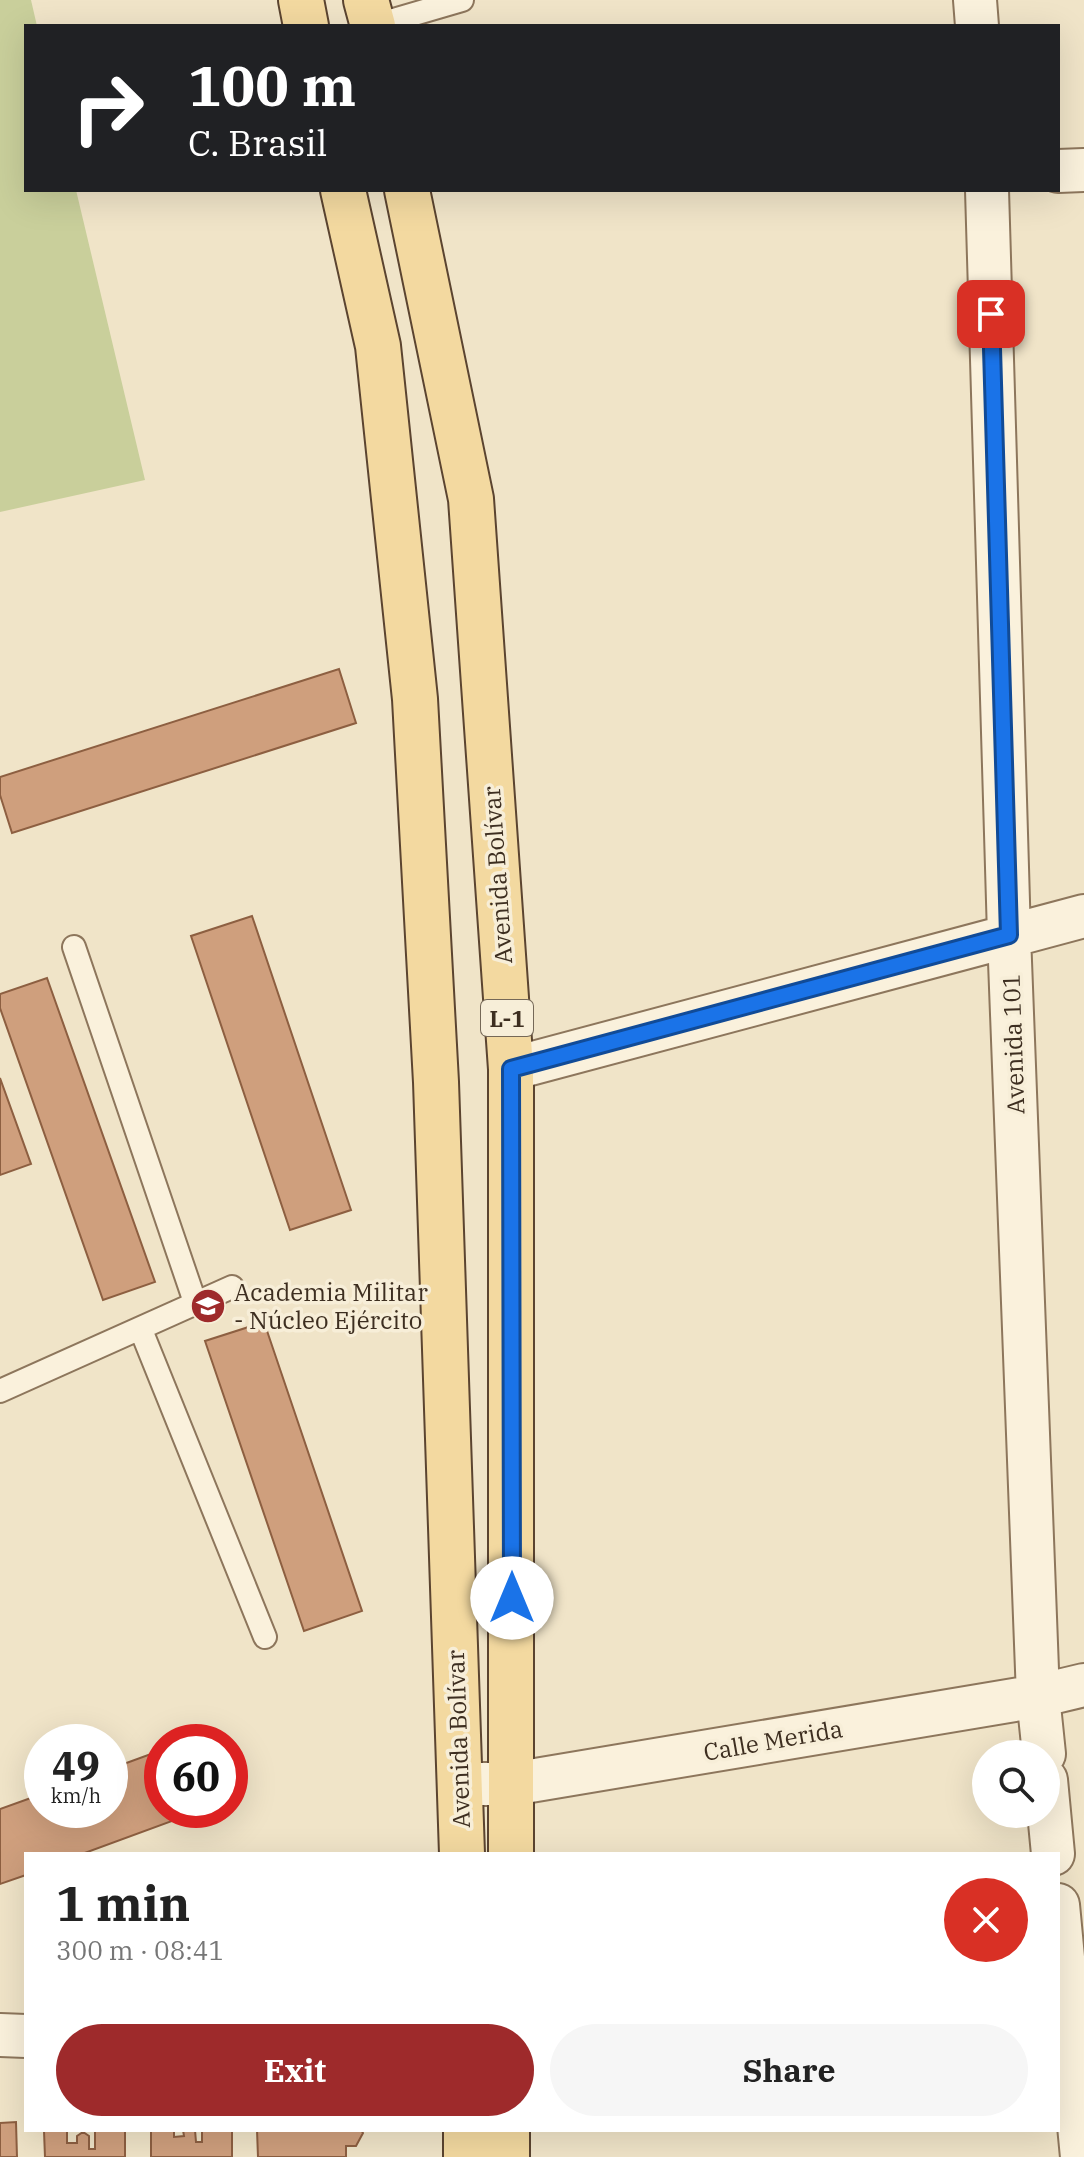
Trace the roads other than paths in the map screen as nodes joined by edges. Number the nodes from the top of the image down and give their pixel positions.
1 (301, 0) edge
2 (366, 0) edge
3 (462, 0) edge
4 (975, 0) edge
5 (306, 24) edge
6 (372, 24) edge
7 (380, 24) edge
8 (977, 24) edge
9 (1084, 170) edge
10 (1060, 171) edge
11 (343, 192) edge
12 (407, 192) edge
13 (987, 192) edge
14 (1084, 916) edge
15 (1009, 935) junction
16 (74, 947) dead end
17 (511, 1069) junction
18 (232, 1287) dead end
19 (196, 1305) junction
20 (141, 1330) junction
21 (0, 1391) edge
22 (265, 1637) dead end
23 (1084, 1685) edge
24 (1038, 1696) junction
25 (1043, 1740) edge
26 (460, 1784) junction
27 (512, 1784) junction
28 (1051, 1828) edge
29 (462, 1852) edge
30 (511, 1852) edge
31 (1053, 1852) edge
32 (1060, 1926) edge
33 (0, 2035) edge
34 (24, 2036) edge
35 (466, 2132) edge
36 (507, 2132) edge
37 (466, 2157) edge
38 (507, 2157) edge
39 (1082, 2157) edge

1 - 5 main road
2 - 6 main road
3 - 7 lane
4 - 8 street
9 - 10 street
11 - 26 main road, Avenida Bolívar
12 - 17 main road, Avenida Bolívar / L-1
13 - 15 street, Avenida 101
14 - 15 street
15 - 17 street
15 - 24 street, Avenida 101
16 - 19 lane
17 - 27 main road, Avenida Bolívar / L-1
18 - 19 lane
19 - 20 lane
20 - 21 lane
20 - 22 lane
23 - 24 street, Calle Merida
24 - 25 street, Avenida 101
24 - 27 street, Calle Merida
26 - 27 street, Calle Merida
26 - 29 main road, Avenida Bolívar
27 - 30 main road, Avenida Bolívar / L-1
28 - 31 street
32 - 39 street
33 - 34 street
35 - 37 main road
36 - 38 main road

